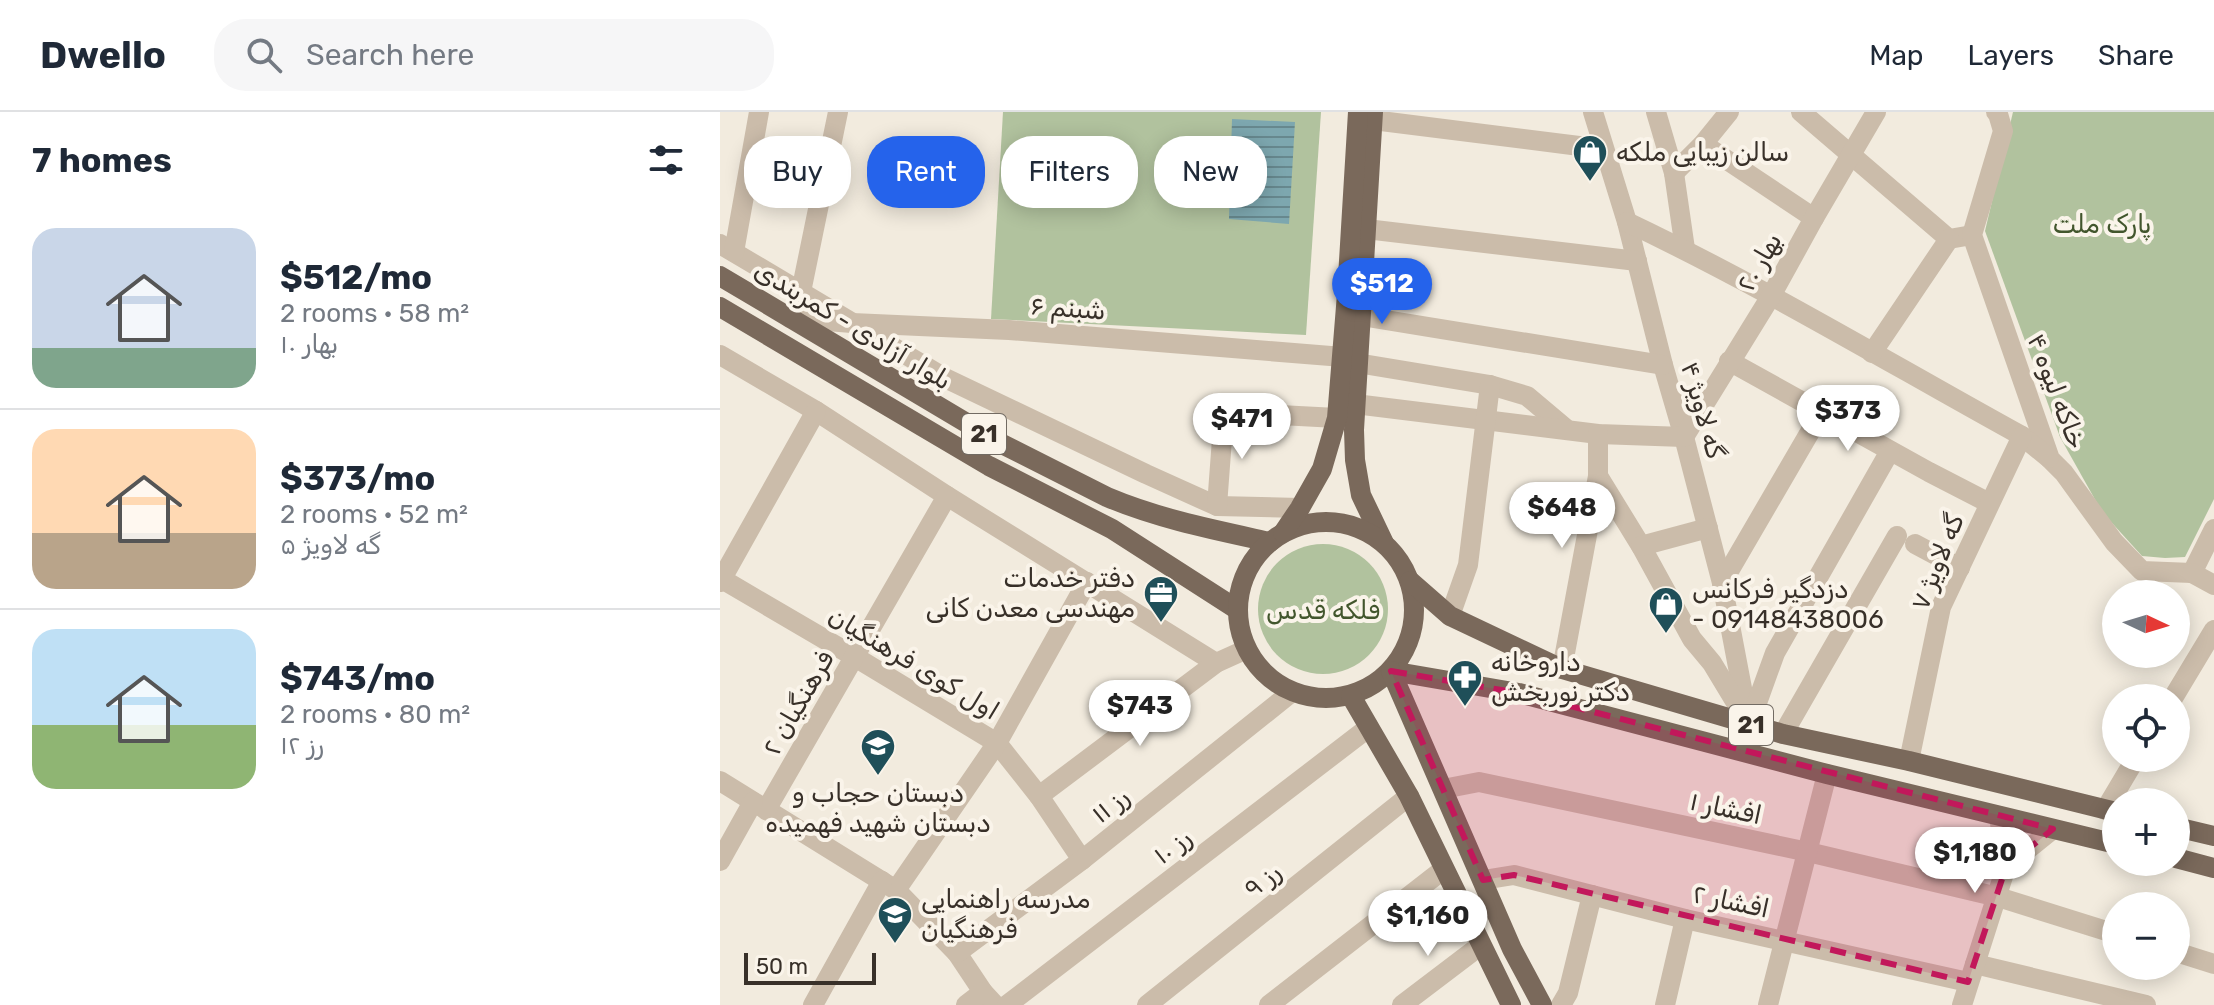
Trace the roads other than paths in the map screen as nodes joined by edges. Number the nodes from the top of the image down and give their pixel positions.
1 (759, 112) edge
2 (838, 112) edge
3 (1593, 112) edge
4 (1656, 112) edge
5 (1729, 112) edge
6 (1801, 112) edge
7 (1876, 112) edge
8 (1996, 112) edge
9 (1368, 115) edge
10 (1703, 144) junction
11 (1603, 149) junction
12 (1851, 154) junction
13 (1674, 173) junction
14 (1814, 218) junction
15 (1627, 222) junction
16 (1366, 229) junction
17 (1972, 235) junction
18 (1949, 239) junction
19 (727, 248) edge
20 (1685, 249) junction
21 (1637, 261) junction
22 (720, 276) edge
23 (801, 292) junction
24 (1771, 296) junction
25 (720, 307) edge
26 (1361, 316) junction
27 (790, 318) junction
28 (852, 323) junction
29 (1872, 353) junction
30 (720, 355) edge
31 (1350, 360) junction
32 (1729, 361) junction
33 (1663, 365) junction
34 (1490, 385) junction
35 (1355, 404) junction
36 (816, 411) junction
37 (1821, 413) junction
38 (1337, 418) junction
39 (1484, 419) junction
40 (1565, 428) junction
41 (1598, 434) junction
42 (2022, 436) junction
43 (1684, 437) junction
44 (1890, 451) junction
45 (2050, 459) junction
46 (1598, 476) junction
47 (947, 496) junction
48 (1989, 503) junction
49 (1124, 505) junction
50 (1217, 506) junction
51 (1300, 508) junction
52 (1708, 528) junction
53 (1112, 529) junction
54 (2214, 529) edge
55 (1277, 537) junction
56 (1384, 543) junction
57 (1641, 546) junction
58 (1960, 568) junction
59 (2192, 573) junction
60 (721, 580) edge
61 (1410, 581) junction
62 (1087, 582) junction
63 (1722, 583) junction
64 (2214, 585) edge
65 (1238, 610) junction
66 (1450, 616) junction
67 (2214, 630) edge
68 (1247, 649) junction
69 (855, 657) junction
70 (1216, 663) junction
71 (1562, 669) junction
72 (1391, 671) junction
73 (2181, 684) edge
74 (1292, 692) junction
75 (1351, 696) junction
76 (1749, 725) junction
77 (1368, 728) junction
78 (1783, 734) junction
79 (997, 743) junction
80 (1909, 761) junction
81 (1827, 774) junction
82 (720, 781) edge
83 (1443, 789) junction
84 (1039, 796) junction
85 (1409, 796) junction
86 (760, 806) junction
87 (2102, 809) edge
88 (1999, 816) junction
89 (2053, 829) junction
90 (2190, 830) edge
91 (2214, 836) edge
92 (2102, 841) edge
93 (1808, 852) junction
94 (1082, 860) junction
95 (720, 861) edge
96 (2190, 862) edge
97 (2006, 867) junction
98 (2214, 868) edge
99 (1444, 869) junction
100 (1483, 880) junction
101 (889, 886) junction
102 (1592, 895) junction
103 (1998, 897) junction
104 (1685, 919) junction
105 (2102, 930) edge
106 (1784, 940) junction
107 (1481, 945) junction
108 (957, 953) junction
109 (2190, 956) edge
110 (2214, 964) edge
111 (1972, 973) junction
112 (989, 998) edge
113 (813, 1005) edge
114 (966, 1005) edge
115 (1007, 1005) edge
116 (1147, 1005) edge
117 (1269, 1005) edge
118 (1402, 1005) edge
119 (1511, 1005) edge
120 (1542, 1005) edge
121 (1561, 1005) edge
122 (1665, 1005) edge
123 (1768, 1005) edge
124 (1962, 1005) edge
125 (2146, 1005) edge

1 - 19 street
2 - 23 street
3 - 11 street, گه لاویژ ۴
4 - 13 street
5 - 10 street
6 - 12 street
7 - 12 street, بهار ۲۰
8 - 17 street
9 - 11 street
9 - 16 main road
9 - 31 main road
10 - 13 street
10 - 14 street
11 - 15 street, گه لاویژ ۴
12 - 14 street, بهار ۲۰
12 - 18 street
13 - 20 street
14 - 24 street, بهار ۲۰
15 - 20 street
15 - 21 street, گه لاویژ ۴
16 - 21 street
16 - 26 main road
17 - 18 street
17 - 45 street, خاکه لیوه ۴
18 - 29 street
19 - 23 street
20 - 24 street
21 - 33 street, گه لاویژ ۴
22 - 27 main road, بلوار آزادی - کمربندی / 21
23 - 28 street
24 - 29 street
24 - 32 street, بهار ۲۰
25 - 53 main road, بلوار آزادی - کمربندی / 21
26 - 31 main road
26 - 33 street
27 - 28 street, شبنم ۶
27 - 49 main road, بلوار آزادی - کمربندی / 21
28 - 31 street, شبنم ۶
28 - 50 street
29 - 42 street
30 - 36 street
31 - 34 street, شبنم ۶
31 - 35 main road
31 - 38 main road
32 - 37 street
32 - 43 street, بهار ۲۰
33 - 43 street, گه لاویژ ۴
34 - 39 street
34 - 40 street, شبنم ۶
35 - 39 street
35 - 56 main road
36 - 47 street
36 - 60 street
37 - 44 street
37 - 63 street
38 - 50 street
38 - 51 main road
39 - 40 street
39 - 66 street
40 - 41 street
41 - 43 street
41 - 46 street
42 - 45 street
42 - 48 street, گه لاویژ ۷
43 - 52 street, گه لاویژ ۴
44 - 48 street
44 - 76 street
45 - 59 street, خاکه لیوه ۴
46 - 57 street
46 - 71 street
47 - 62 street
47 - 69 street, فرهنگیان ۲
48 - 58 street, گه لاویژ ۷
49 - 53 main road
49 - 55 main road, بلوار آزادی - کمربندی / 21
50 - 51 street
51 - 55 main road
52 - 57 street
52 - 63 street, گه لاویژ ۴
53 - 65 main road, بلوار آزادی - کمربندی / 21
54 - 59 street
55 - 56 main road, 21
55 - 65 main road, 21
56 - 61 main road, 21
57 - 76 street
58 - 78 street
58 - 80 street, گه لاویژ ۷
59 - 64 street
60 - 69 street, اول کوی فرهنگیان
61 - 66 main road, 21
61 - 72 main road, 21
62 - 70 street
62 - 79 street
63 - 76 street, گه لاویژ ۴
65 - 68 main road, 21
66 - 71 main road, 21
67 - 73 street
68 - 70 street
68 - 74 main road, 21
69 - 79 street, اول کوی فرهنگیان
69 - 86 street, فرهنگیان ۲
70 - 84 street
71 - 76 main road, 21
72 - 75 main road, 21
72 - 81 main road, 21
72 - 83 main road
74 - 75 main road, 21
74 - 94 street, رز ۱۱
75 - 77 main road
76 - 78 main road, 21
77 - 85 main road
77 - 115 street, رز ۱۰
78 - 80 main road, 21
79 - 84 street, اول کوی فرهنگیان
79 - 101 street
80 - 87 main road, 21
81 - 88 main road, 21
81 - 93 street
82 - 86 street
83 - 93 street, افشار ۱
83 - 100 main road
84 - 94 street, اول کوی فرهنگیان
85 - 99 main road
85 - 116 street, رز ۹
86 - 95 street, فرهنگیان ۲
86 - 101 street
88 - 89 main road, 21
88 - 97 street
89 - 92 main road, 21
89 - 97 street
90 - 91 main road
93 - 103 street, افشار ۱
93 - 106 street
94 - 108 street, رز ۱۱
96 - 98 main road
97 - 103 street
99 - 107 main road
99 - 117 street
100 - 102 street, افشار ۲
100 - 120 main road
101 - 108 street
101 - 113 street
102 - 104 street, افشار ۲
102 - 121 street
103 - 105 street, افشار ۱
103 - 111 street
104 - 106 street, افشار ۲
104 - 122 street
106 - 111 street, افشار ۲
106 - 123 street
107 - 118 street
107 - 119 main road
108 - 112 street
109 - 110 street
111 - 124 street
111 - 125 street, افشار ۲
112 - 114 street

